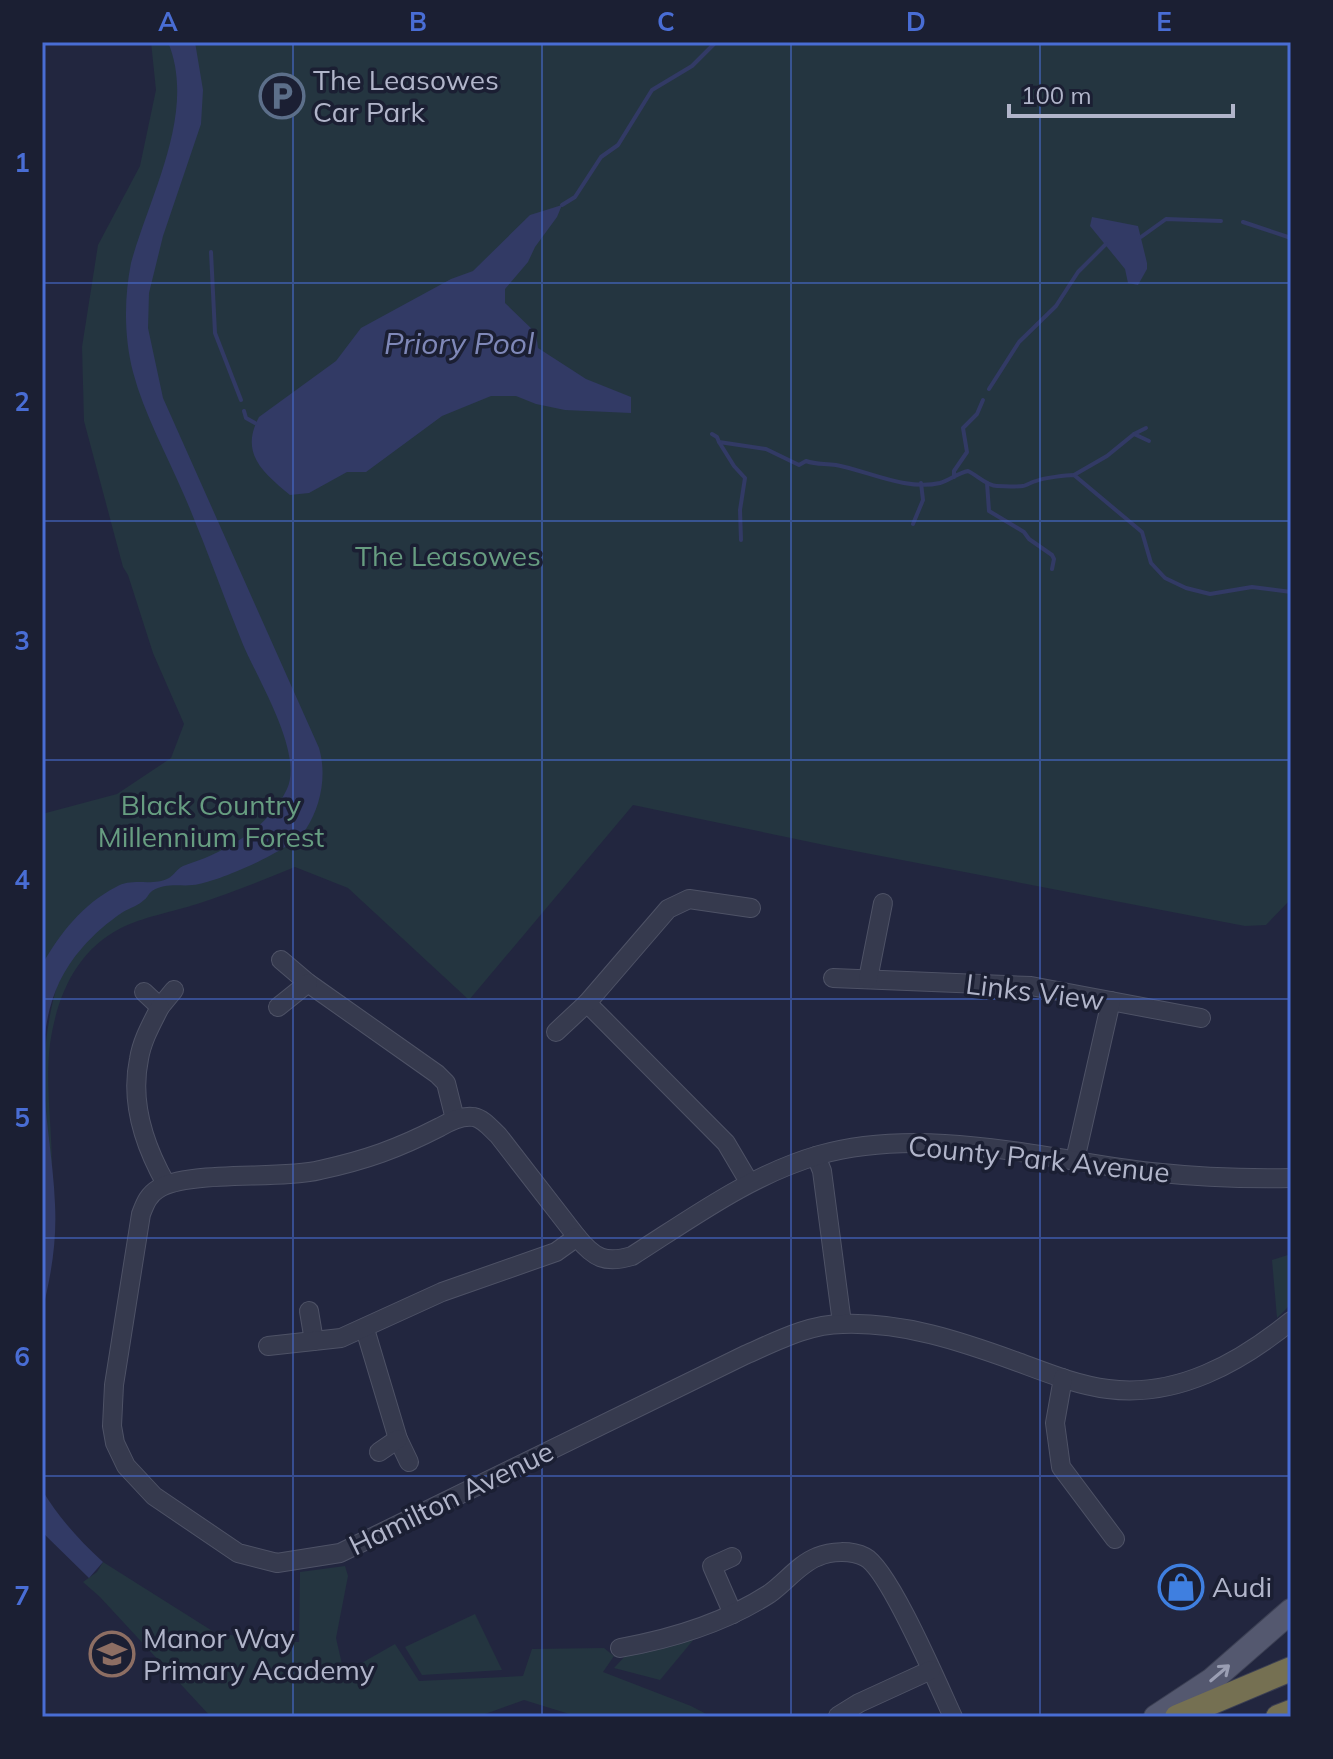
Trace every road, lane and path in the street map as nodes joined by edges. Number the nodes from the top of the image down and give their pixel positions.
1 (883, 903) dead end
2 (751, 908) dead end
3 (281, 960) dead end
4 (833, 978) dead end
5 (868, 979) junction
6 (308, 983) junction
7 (174, 990) dead end
8 (144, 992) dead end
9 (1111, 1001) junction
10 (587, 1003) junction
11 (160, 1007) junction
12 (278, 1007) dead end
13 (1201, 1017) dead end
14 (556, 1032) dead end
15 (455, 1119) junction
16 (816, 1156) junction
17 (1075, 1160) junction
18 (1291, 1178) edge
19 (749, 1182) junction
20 (166, 1184) junction
21 (577, 1237) junction
22 (309, 1311) dead end
23 (1291, 1321) edge
24 (842, 1323) junction
25 (365, 1329) junction
26 (314, 1341) junction
27 (268, 1346) dead end
28 (1063, 1378) junction
29 (398, 1439) junction
30 (379, 1452) dead end
31 (409, 1462) dead end
32 (1115, 1539) dead end
33 (732, 1557) dead end
34 (1291, 1611) edge
35 (733, 1614) junction
36 (620, 1648) dead end
37 (1291, 1669) edge
38 (931, 1670) junction
39 (1291, 1712) edge
40 (838, 1716) edge
41 (953, 1717) edge
42 (1156, 1717) edge
43 (1177, 1717) edge
44 (1278, 1717) edge

1 - 5 street
2 - 10 street
3 - 6 street
4 - 5 street, Links View
5 - 9 street, Links View
6 - 12 street
6 - 15 street
7 - 11 street
8 - 11 street
9 - 13 street, Links View
9 - 17 street
10 - 14 street
10 - 19 street
11 - 20 street
15 - 20 street
15 - 21 street
16 - 17 street, County Park Avenue
16 - 19 street, County Park Avenue
16 - 24 street
17 - 18 street, County Park Avenue
19 - 21 street, County Park Avenue
20 - 24 street, Hamilton Avenue
21 - 25 street
22 - 26 street
23 - 28 street, Hamilton Avenue
24 - 28 street, Hamilton Avenue
25 - 26 street
25 - 29 street
26 - 27 street
28 - 32 street
29 - 30 street
29 - 31 street
33 - 35 street
42 -> 34 main road
35 - 36 street
35 - 38 street
37 - 43 highway
38 - 40 street
38 - 41 street
39 - 44 highway

